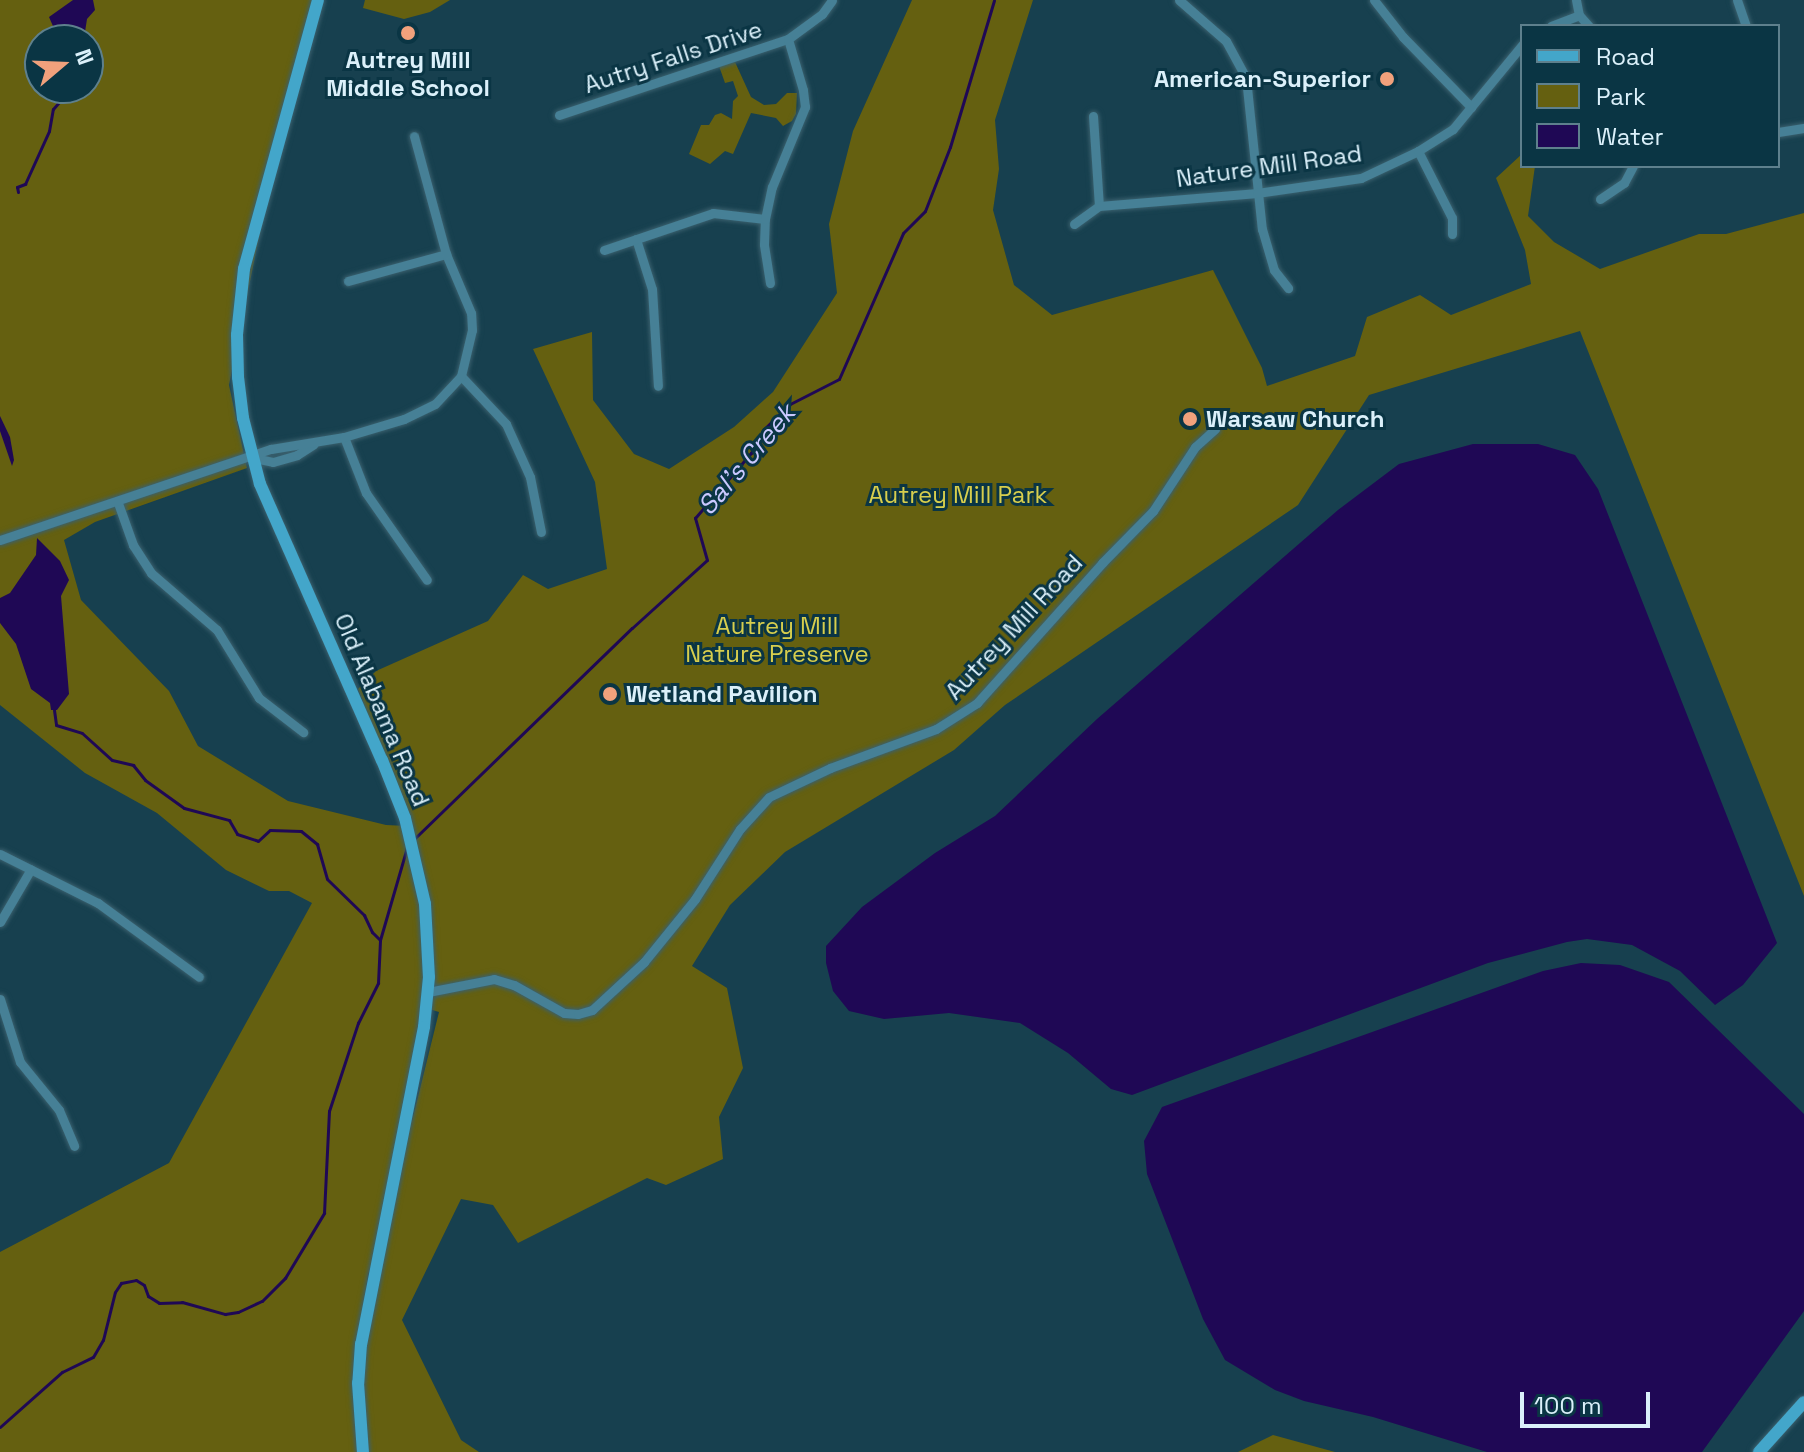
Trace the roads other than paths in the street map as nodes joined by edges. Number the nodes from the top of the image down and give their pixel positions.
1 (318, 0) edge
2 (832, 0) edge
3 (1179, 0) edge
4 (1374, 0) edge
5 (1576, 0) edge
6 (1737, 0) edge
7 (1579, 15) junction
8 (1556, 24) edge
9 (1587, 24) edge
10 (1745, 24) edge
11 (788, 39) junction
12 (1520, 47) edge
13 (1471, 107) junction
14 (559, 115) dead end
15 (1093, 116) dead end
16 (1804, 128) edge
17 (1780, 132) edge
18 (414, 136) dead end
19 (1418, 151) junction
20 (1632, 168) edge
21 (1257, 193) junction
22 (1600, 199) dead end
23 (1099, 206) junction
24 (765, 219) junction
25 (1074, 224) dead end
26 (1452, 234) dead end
27 (636, 239) junction
28 (604, 250) dead end
29 (446, 254) junction
30 (348, 281) dead end
31 (770, 283) dead end
32 (1288, 288) dead end
33 (461, 376) junction
34 (658, 386) dead end
35 (1215, 429) dead end
36 (344, 437) junction
37 (252, 457) junction
38 (118, 503) junction
39 (541, 532) dead end
40 (0, 540) edge
41 (427, 580) dead end
42 (303, 732) dead end
43 (0, 854) edge
44 (31, 869) junction
45 (0, 922) edge
46 (199, 977) dead end
47 (428, 992) junction
48 (0, 999) edge
49 (74, 1146) dead end
50 (1804, 1402) edge
51 (363, 1452) edge
52 (1759, 1452) edge

1 - 37 main road, Old Alabama Road
2 - 11 street, Autry Falls Drive
3 - 21 street
4 - 13 street
5 - 7 street
6 - 10 street
7 - 8 street
7 - 9 street
11 - 14 street, Autry Falls Drive
11 - 24 street
12 - 13 street, Nature Mill Road
13 - 19 street, Nature Mill Road
15 - 23 street
16 - 17 street
18 - 29 street
19 - 21 street, Nature Mill Road
19 - 26 street
20 - 22 street
21 - 23 street, Nature Mill Road
21 - 32 street
23 - 25 street
24 - 27 street
24 - 31 street
27 - 28 street
27 - 34 street
29 - 30 street
29 - 33 street
33 - 36 street
33 - 39 street
35 - 47 street, Autrey Mill Road
36 - 37 street
36 - 41 street
37 - 38 street
37 - 47 main road, Old Alabama Road
38 - 40 street
38 - 42 street
43 - 44 street
44 - 45 street
44 - 46 street
47 - 51 main road, Old Alabama Road
48 - 49 street
50 - 52 main road

